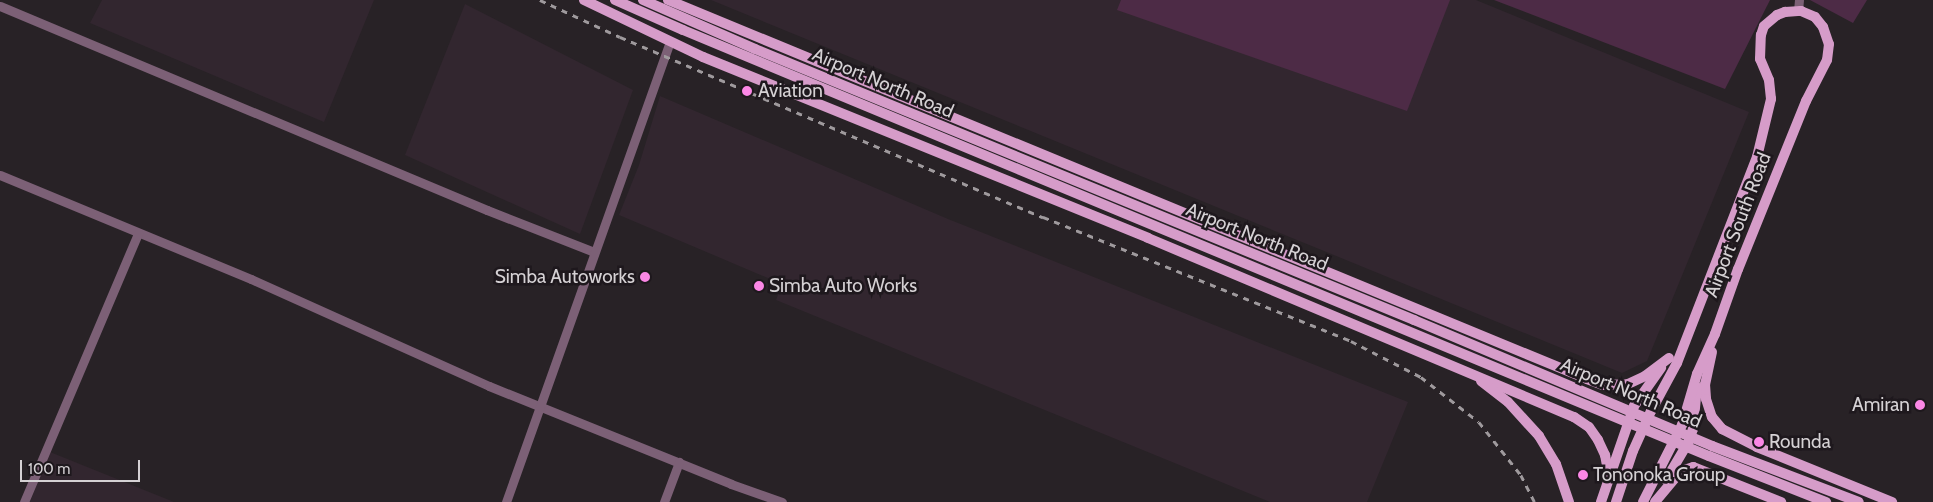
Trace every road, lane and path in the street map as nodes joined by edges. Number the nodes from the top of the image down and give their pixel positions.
1 (584, 0) edge
2 (615, 0) edge
3 (643, 0) edge
4 (668, 0) edge
5 (0, 6) edge
6 (1802, 8) edge
7 (670, 42) junction
8 (0, 175) edge
9 (138, 233) junction
10 (1148, 238) junction
11 (594, 252) junction
12 (1260, 270) junction
13 (1715, 334) junction
14 (1684, 344) junction
15 (1669, 358) junction
16 (1468, 372) junction
17 (1697, 374) junction
18 (539, 406) junction
19 (679, 462) junction
20 (1609, 476) junction
21 (24, 502) edge
22 (506, 502) edge
23 (664, 502) edge
24 (782, 502) edge
25 (1569, 502) edge
26 (1601, 502) edge
27 (1616, 502) edge
28 (1644, 502) edge
29 (1654, 502) edge
30 (1781, 502) edge
31 (1826, 502) edge
32 (1859, 502) edge
33 (1892, 502) edge

1 - 7 main road
2 - 12 main road, Airport North Road
3 - 32 main road, Airport North Road
4 - 15 main road, Airport North Road
5 - 11 street
6 - 13 main road, Airport South Road
6 - 14 main road, Airport South Road
7 - 10 main road
7 - 11 street
8 - 9 street
9 - 18 street
9 - 21 street
10 - 12 main road
10 - 16 main road
11 - 18 street
12 - 31 main road, Airport North Road
13 - 17 main road, Airport South Road
13 - 33 main road, Airport North Road
14 - 15 main road
14 - 27 main road, Airport South Road
15 - 20 main road
16 - 20 main road
16 - 25 main road
17 - 28 main road, Airport South Road
17 - 29 main road
18 - 19 street
18 - 22 street
19 - 23 street
19 - 24 street
20 - 26 main road
29 - 30 main road

